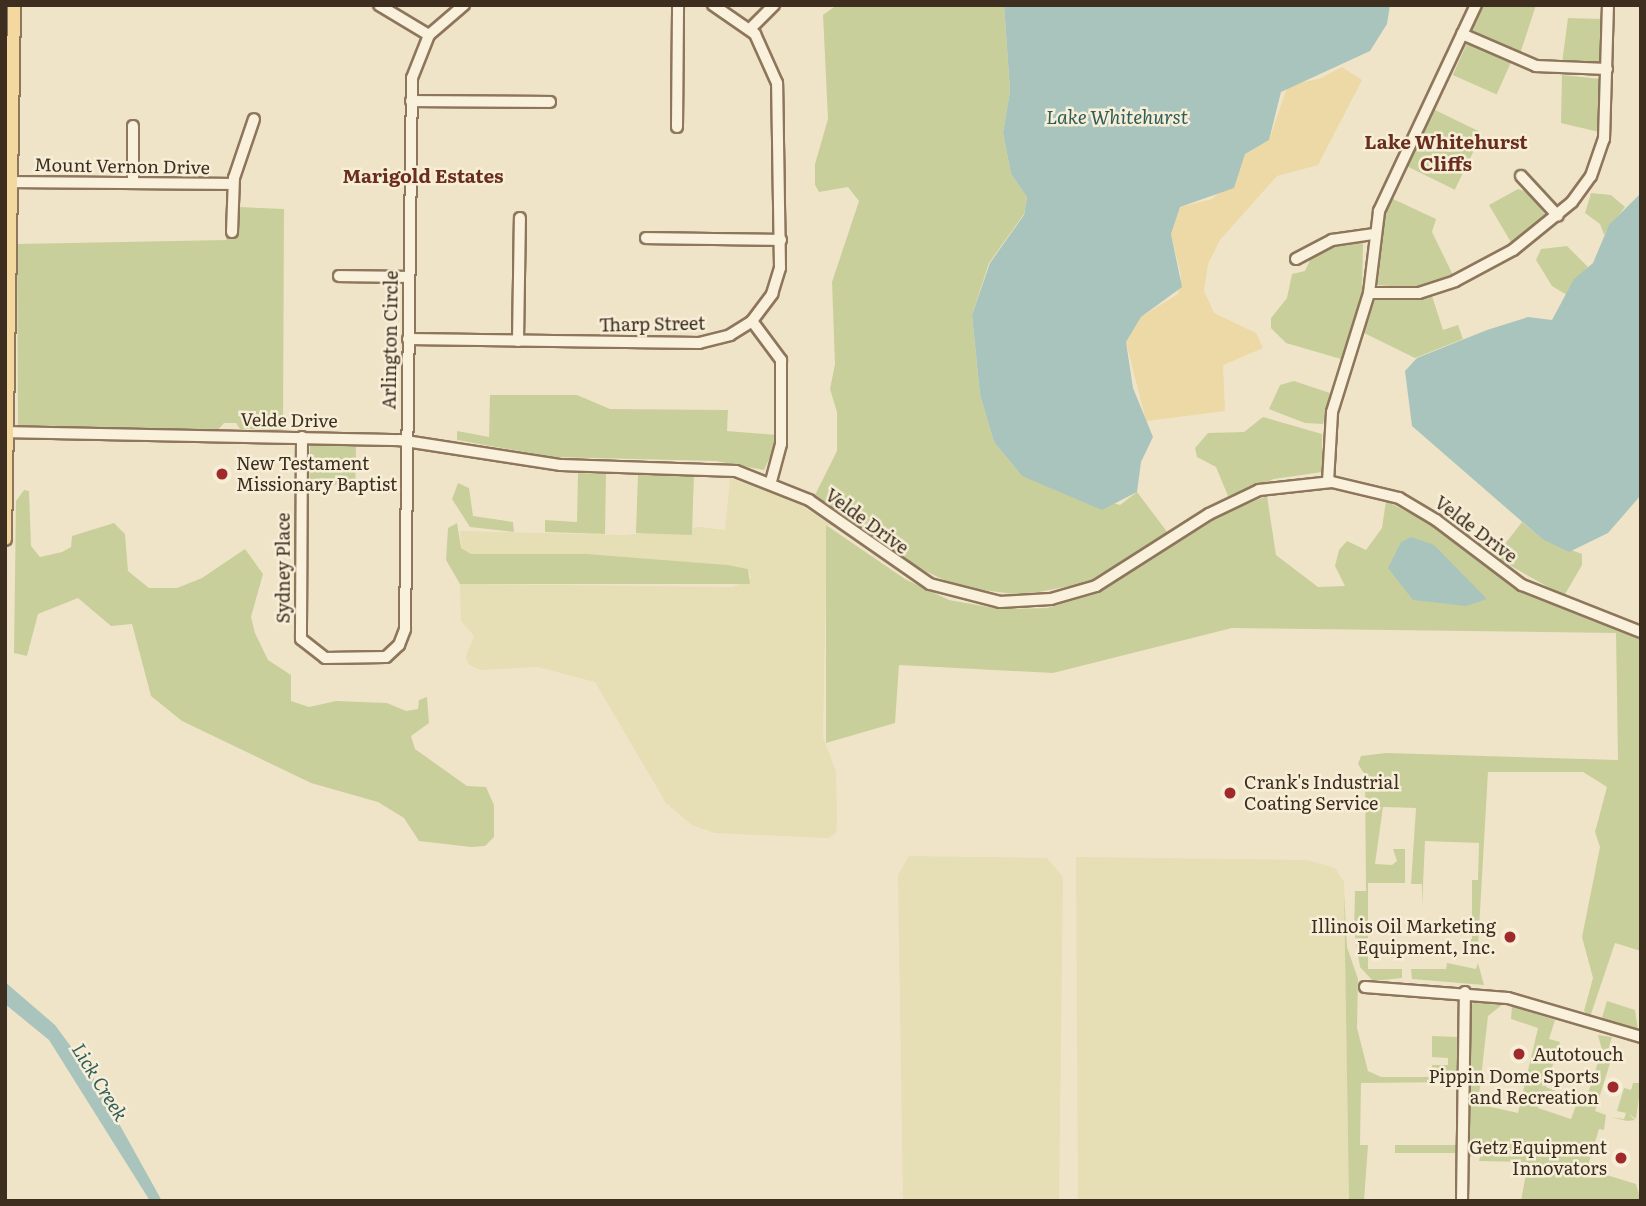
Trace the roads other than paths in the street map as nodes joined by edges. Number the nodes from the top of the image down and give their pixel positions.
1 (14, 5) edge
2 (380, 5) edge
3 (464, 5) edge
4 (678, 5) edge
5 (713, 5) edge
6 (774, 5) edge
7 (1476, 5) edge
8 (1608, 5) edge
9 (750, 29) junction
10 (1462, 34) junction
11 (429, 35) junction
12 (1607, 69) junction
13 (411, 101) junction
14 (550, 102) dead end
15 (254, 119) dead end
16 (133, 126) dead end
17 (677, 127) dead end
18 (1521, 176) dead end
19 (11, 181) junction
20 (133, 183) junction
21 (233, 184) junction
22 (1558, 216) junction
23 (520, 218) dead end
24 (232, 232) dead end
25 (1373, 234) junction
26 (646, 238) dead end
27 (781, 240) junction
28 (1296, 259) dead end
29 (339, 276) dead end
30 (408, 277) junction
31 (1369, 293) junction
32 (752, 321) junction
33 (408, 340) junction
34 (518, 341) junction
35 (230, 423) dead end
36 (7, 432) edge
37 (230, 436) junction
38 (302, 437) junction
39 (407, 440) junction
40 (771, 481) junction
41 (1328, 482) junction
42 (5, 539) edge
43 (1641, 632) edge
44 (354, 659) joint
45 (1365, 987) dead end
46 (1465, 992) junction
47 (1641, 1037) edge
48 (1462, 1201) edge

1 - 19 main road
2 - 11 street
3 - 11 street, Arlington Circle
4 - 17 street
5 - 9 street
6 - 9 street
7 - 10 street
8 - 12 street
9 - 27 street
10 - 12 street
10 - 25 street
11 - 13 street, Arlington Circle
12 - 22 street
13 - 14 street
13 - 30 street, Arlington Circle
15 - 21 street
16 - 20 street
18 - 22 street
19 - 20 street, Mount Vernon Drive
19 - 36 main road
20 - 21 street, Mount Vernon Drive
21 - 24 street
22 - 31 street
23 - 34 street
25 - 28 street
25 - 31 street
26 - 27 street
27 - 32 street
29 - 30 street
30 - 33 street, Arlington Circle
31 - 41 street
32 - 34 street, Tharp Street
32 - 40 street
33 - 34 street, Tharp Street
33 - 39 street, Arlington Circle
35 - 37 street
36 - 37 street, Velde Drive
36 - 42 main road
37 - 38 street, Velde Drive
38 - 39 street, Velde Drive
38 - 44 street, Sydney Place
39 - 40 street, Velde Drive
39 - 44 street, Arlington Circle
40 - 41 street, Velde Drive
41 - 43 street, Velde Drive
45 - 46 street
46 - 47 street
46 - 48 street

